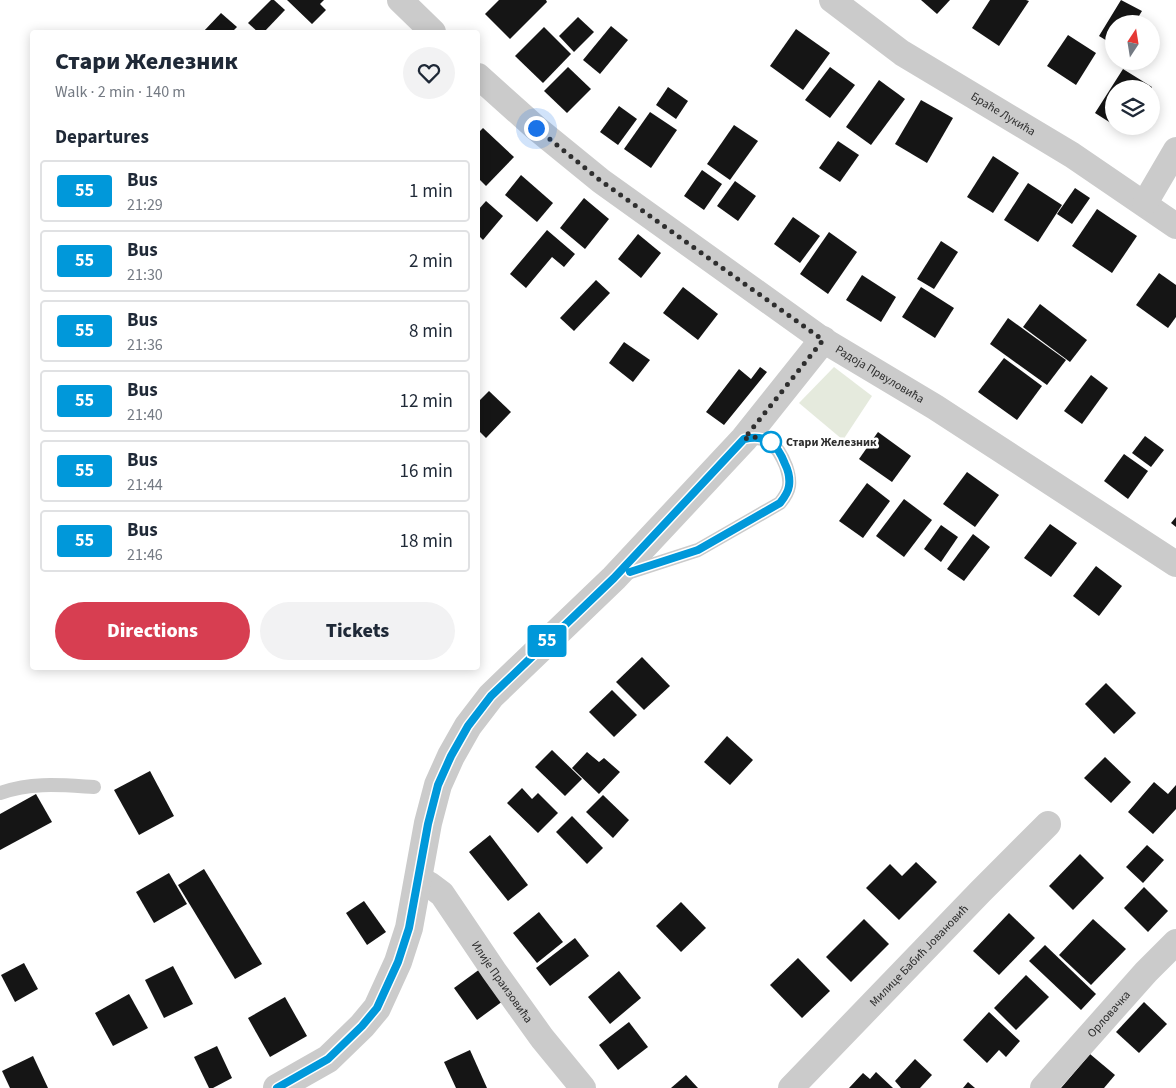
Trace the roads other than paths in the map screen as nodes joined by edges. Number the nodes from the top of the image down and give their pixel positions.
1 (400, 0) edge
2 (832, 0) edge
3 (431, 30) edge
4 (480, 78) edge
5 (1176, 150) edge
6 (1145, 203) junction
7 (1176, 226) edge
8 (823, 340) junction
9 (744, 439) junction
10 (1176, 564) edge
11 (614, 578) junction
12 (94, 787) dead end
13 (0, 793) edge
14 (1048, 824) dead end
15 (419, 880) junction
16 (1176, 942) edge
17 (277, 1088) edge
18 (583, 1088) edge
19 (791, 1088) edge
20 (1042, 1088) edge

1 - 3 street
2 - 6 street, Браће Лукића
4 - 8 street, Радоја Првуловића
5 - 6 street
6 - 7 street, Браће Лукића
8 - 9 street
8 - 10 street, Радоја Првуловића
9 - 11 street
9 - 11 lane
11 - 15 street
12 - 13 lane
14 - 19 street, Милице Бабић Јовановић
15 - 17 street
15 - 18 street, Илије Праизовића
16 - 20 street, Орловачка

